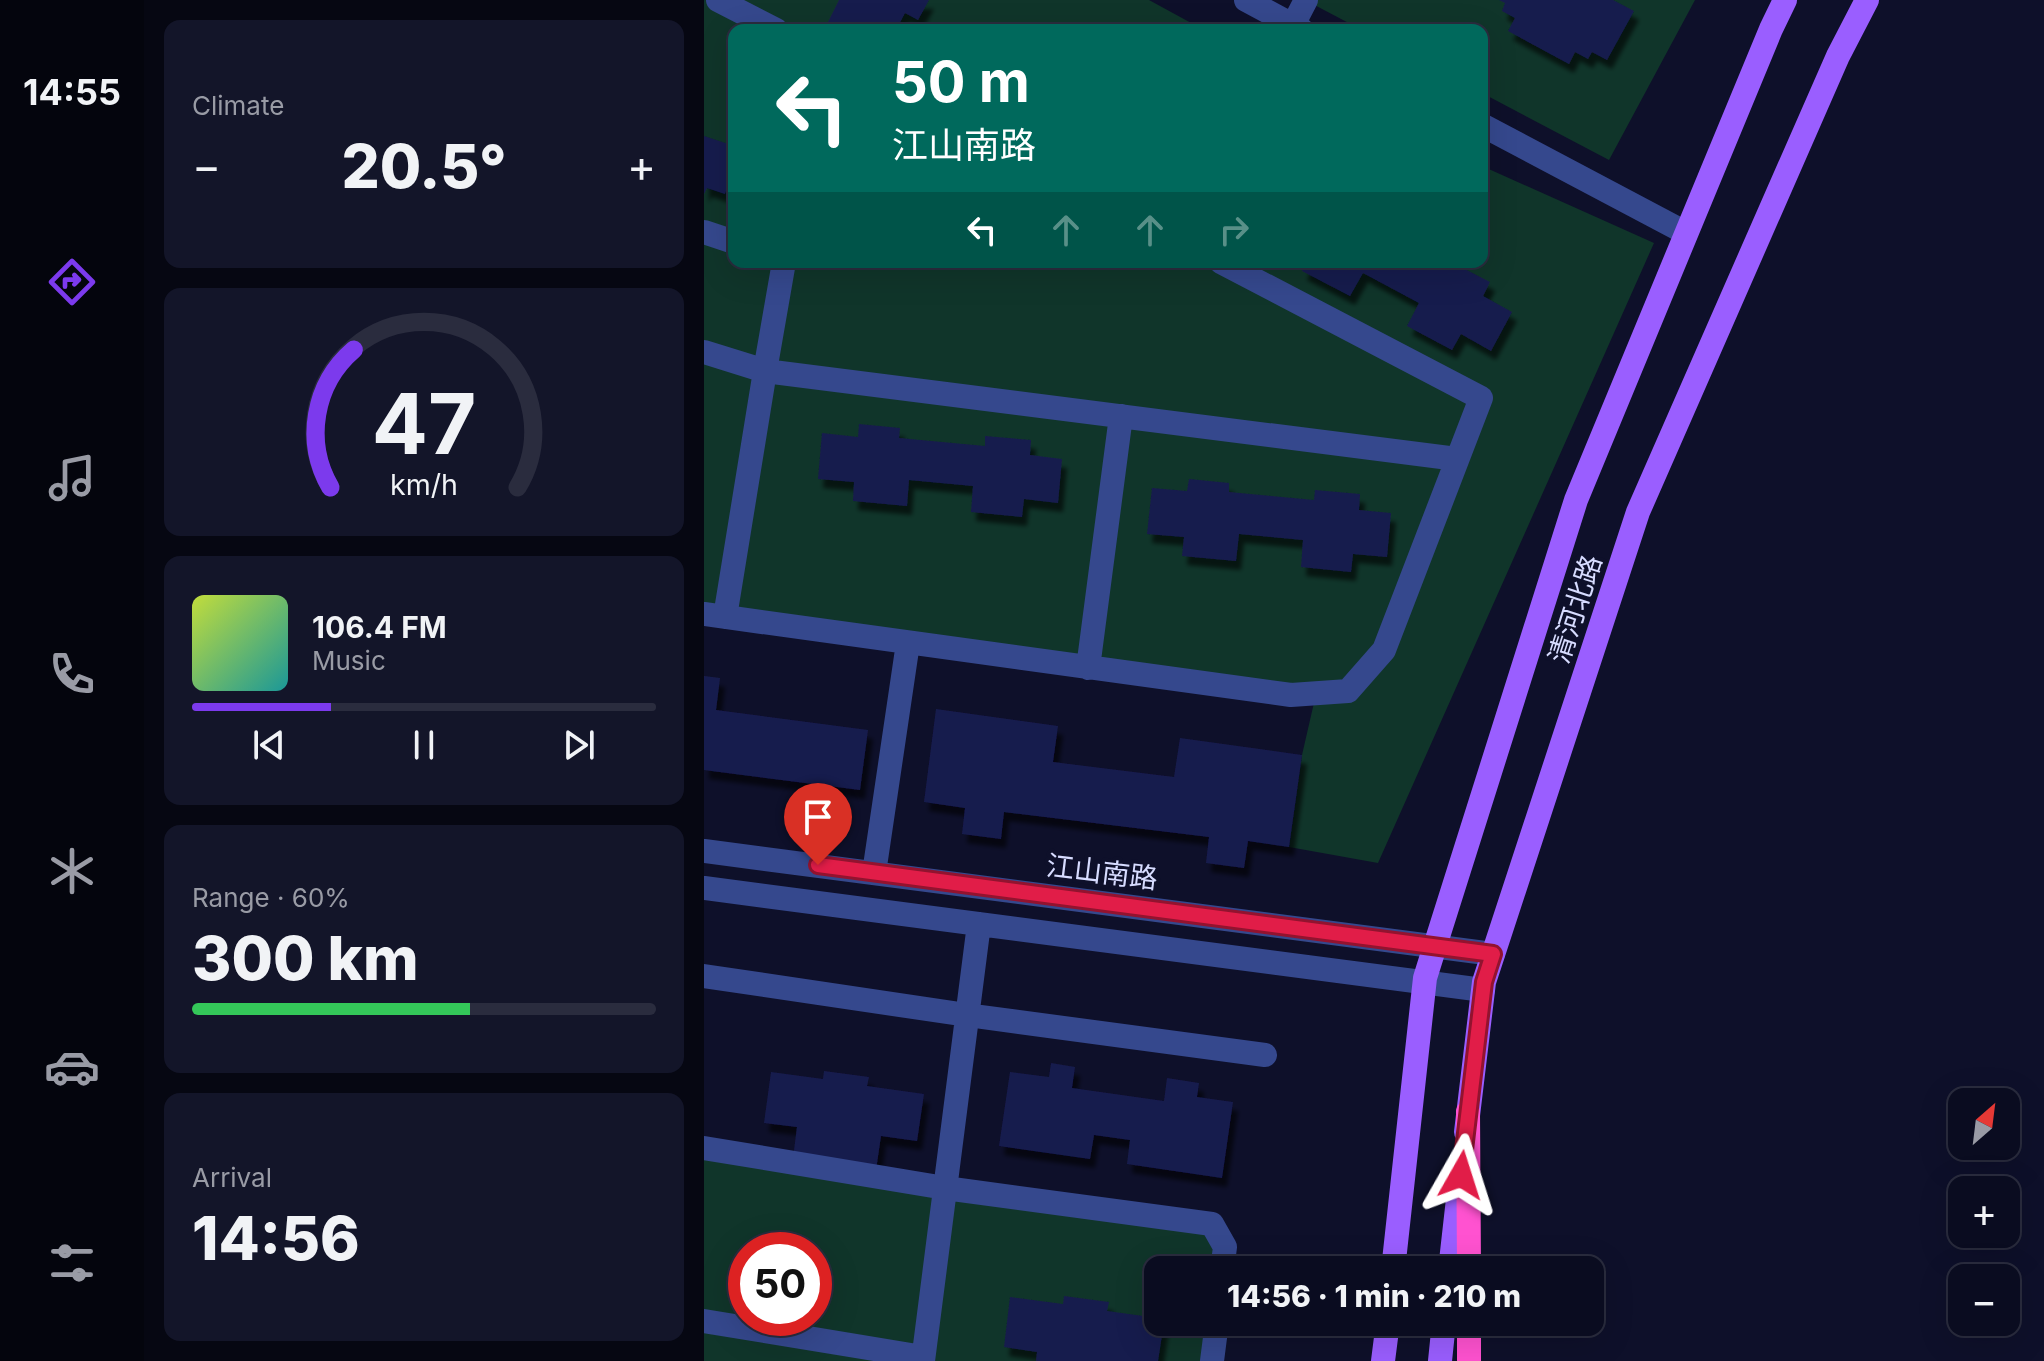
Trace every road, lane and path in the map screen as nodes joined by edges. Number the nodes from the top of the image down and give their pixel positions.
1 (718, 0) edge
2 (1246, 0) edge
3 (1306, 0) edge
4 (1785, 0) edge
5 (1867, 0) edge
6 (764, 24) edge
7 (1291, 24) edge
8 (1299, 24) edge
9 (1488, 128) edge
10 (704, 232) edge
11 (1686, 233) junction
12 (728, 240) edge
13 (783, 268) edge
14 (1232, 268) edge
15 (704, 352) edge
16 (765, 371) junction
17 (1121, 416) junction
18 (1457, 459) junction
19 (714, 615) edge
20 (908, 643) junction
21 (1088, 668) junction
22 (704, 851) edge
23 (874, 873) junction
24 (704, 888) edge
25 (979, 924) junction
26 (1435, 946) junction
27 (1493, 954) junction
28 (704, 976) edge
29 (1424, 983) junction
30 (1483, 990) junction
31 (967, 1015) junction
32 (1265, 1055) dead end
33 (1468, 1112) junction
34 (704, 1148) edge
35 (945, 1188) junction
36 (1224, 1256) edge
37 (1395, 1256) edge
38 (1452, 1256) edge
39 (1469, 1256) edge
40 (704, 1321) edge
41 (1215, 1336) edge
42 (1386, 1336) edge
43 (1443, 1336) edge
44 (1469, 1336) edge
45 (923, 1359) edge
46 (1212, 1361) edge
47 (1383, 1361) edge
48 (1440, 1361) edge
49 (1469, 1361) edge

1 - 6 street
2 - 7 street
3 - 8 street
4 - 11 main road, 清河北路
5 - 27 main road, 清河北路
9 - 11 street
10 - 12 street
11 - 26 main road, 清河北路
13 - 16 street
14 - 18 street
15 - 16 street
16 - 17 street
16 - 19 street
17 - 18 street
17 - 21 street
18 - 21 street
19 - 20 street
20 - 21 street
20 - 23 street
22 - 23 street, 江山南路
23 - 26 street, 江山南路
24 - 25 street
25 - 29 street
25 - 31 street
26 - 27 street, 江山南路
26 - 29 main road, 清河北路
27 - 30 main road, 清河北路
28 - 31 street
29 - 30 street
29 - 37 main road, 清河北路
30 - 33 main road, 清河北路
31 - 32 street
31 - 35 street
33 - 38 main road, 清河北路
33 - 39 highway
34 - 35 street
35 - 36 street
35 - 45 street
40 - 45 street
41 - 46 street
42 - 47 main road
43 - 48 main road
44 - 49 highway

